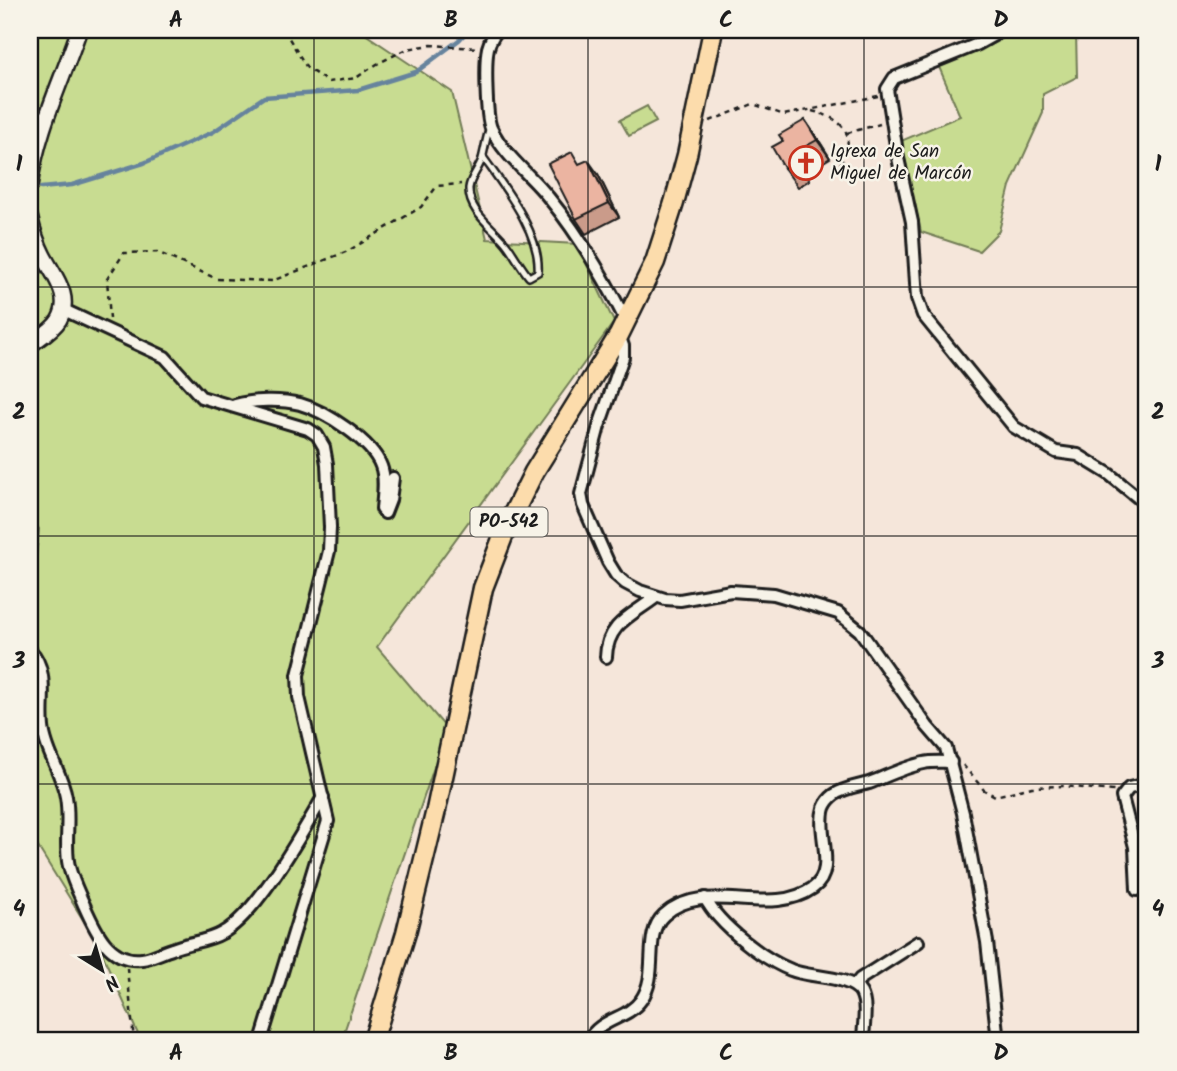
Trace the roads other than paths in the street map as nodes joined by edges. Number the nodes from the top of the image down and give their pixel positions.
1 (79, 30) edge
2 (498, 30) edge
3 (713, 30) edge
4 (1003, 30) edge
5 (490, 127) junction
6 (35, 138) edge
7 (483, 156) junction
8 (30, 184) edge
9 (30, 218) edge
10 (64, 310) junction
11 (623, 328) junction
12 (30, 345) edge
13 (233, 406) junction
14 (393, 478) dead end
15 (1147, 505) edge
16 (656, 597) junction
17 (30, 650) edge
18 (606, 657) dead end
19 (951, 762) junction
20 (1147, 784) edge
21 (323, 797) junction
22 (1137, 890) dead end
23 (705, 898) junction
24 (918, 942) dead end
25 (855, 985) junction
26 (261, 1041) edge
27 (373, 1041) edge
28 (588, 1041) edge
29 (863, 1041) edge
30 (998, 1041) edge

1 - 6 street
2 - 5 street
3 - 11 main road, PO-542
4 - 15 street
5 - 7 lane
5 - 11 street
6 - 8 street
7 - 7 lane
9 - 10 street
10 - 12 street
10 - 13 street
11 - 16 street
11 - 27 main road, PO-542
13 - 14 street
13 - 21 street
16 - 18 street
16 - 19 street
17 - 21 street
19 - 23 street
19 - 30 street
20 - 22 street
21 - 26 street
23 - 25 street
23 - 28 street
24 - 25 street
25 - 29 street

